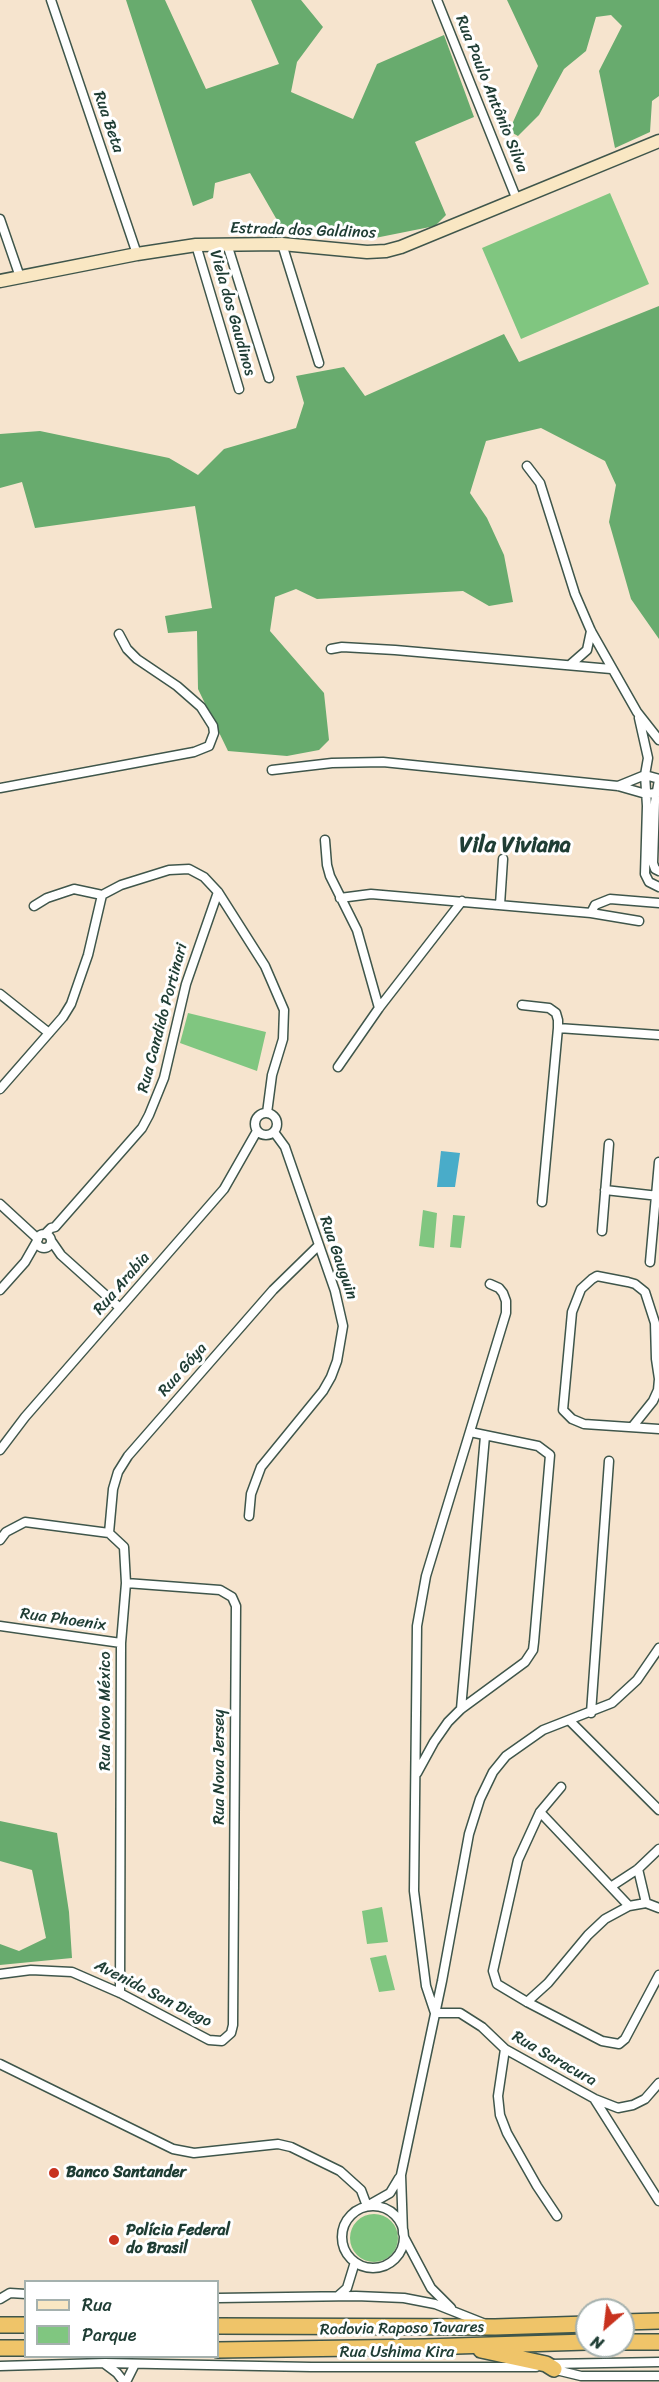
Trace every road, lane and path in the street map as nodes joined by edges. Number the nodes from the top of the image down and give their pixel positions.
1 (51, 0) edge
2 (437, 0) edge
3 (659, 141) edge
4 (518, 200) junction
5 (0, 219) edge
6 (227, 244) junction
7 (282, 244) junction
8 (196, 245) junction
9 (136, 254) junction
10 (20, 277) junction
11 (0, 281) edge
12 (319, 363) dead end
13 (268, 378) dead end
14 (239, 389) dead end
15 (527, 466) dead end
16 (591, 631) junction
17 (119, 634) dead end
18 (331, 648) dead end
19 (571, 664) junction
20 (611, 669) junction
21 (637, 712) junction
22 (645, 742) junction
23 (659, 742) edge
24 (272, 770) dead end
25 (645, 775) junction
26 (659, 780) edge
27 (618, 786) junction
28 (0, 788) edge
29 (656, 793) junction
30 (646, 794) junction
31 (325, 840) dead end
32 (503, 859) dead end
33 (659, 871) edge
34 (659, 887) edge
35 (218, 892) junction
36 (102, 895) junction
37 (340, 898) junction
38 (462, 902) junction
39 (659, 903) edge
40 (500, 905) junction
41 (34, 906) dead end
42 (591, 913) junction
43 (639, 921) dead end
44 (0, 994) edge
45 (522, 1005) dead end
46 (379, 1008) junction
47 (558, 1028) junction
48 (49, 1033) junction
49 (659, 1035) edge
50 (338, 1066) dead end
51 (0, 1089) edge
52 (267, 1113) junction
53 (257, 1131) junction
54 (274, 1132) junction
55 (609, 1144) dead end
56 (659, 1162) edge
57 (605, 1190) junction
58 (658, 1196) edge
59 (542, 1202) dead end
60 (0, 1204) edge
61 (602, 1231) dead end
62 (44, 1241) junction
63 (318, 1246) junction
64 (650, 1262) dead end
65 (490, 1284) dead end
66 (0, 1290) edge
67 (120, 1308) junction
68 (659, 1379) edge
69 (633, 1426) junction
70 (659, 1429) edge
71 (470, 1432) junction
72 (485, 1436) junction
73 (0, 1450) edge
74 (609, 1461) dead end
75 (249, 1516) dead end
76 (109, 1533) junction
77 (0, 1540) edge
78 (126, 1583) junction
79 (0, 1626) edge
80 (121, 1643) junction
81 (659, 1648) edge
82 (460, 1708) junction
83 (591, 1713) junction
84 (569, 1720) junction
85 (416, 1776) junction
86 (561, 1787) dead end
87 (659, 1810) edge
88 (540, 1812) junction
89 (659, 1850) edge
90 (638, 1869) junction
91 (612, 1886) junction
92 (646, 1903) junction
93 (629, 1906) junction
94 (659, 1908) edge
95 (0, 1974) edge
96 (659, 1975) edge
97 (120, 1993) junction
98 (527, 2002) junction
99 (435, 2013) junction
100 (222, 2041) joint
101 (505, 2049) junction
102 (0, 2064) edge
103 (659, 2083) edge
104 (595, 2099) junction
105 (401, 2175) junction
106 (659, 2201) edge
107 (367, 2206) junction
108 (557, 2216) dead end
109 (403, 2235) junction
110 (355, 2262) junction
111 (0, 2292) edge
112 (10, 2294) junction
113 (24, 2294) edge
114 (338, 2296) junction
115 (219, 2298) edge
116 (0, 2299) edge
117 (454, 2310) junction
118 (659, 2321) edge
119 (635, 2322) edge
120 (575, 2324) edge
121 (0, 2325) edge
122 (24, 2325) edge
123 (219, 2326) edge
124 (495, 2327) junction
125 (575, 2342) edge
126 (635, 2342) edge
127 (659, 2342) edge
128 (461, 2346) junction
129 (0, 2348) edge
130 (24, 2348) edge
131 (219, 2350) edge
132 (659, 2362) edge
133 (105, 2363) junction
134 (135, 2364) junction
135 (0, 2366) edge
136 (550, 2367) junction
137 (659, 2376) edge
138 (125, 2382) edge

1 - 9 street, Rua Beta
2 - 4 street, Rua Paulo Antônio Silva
3 - 4 street, Estrada dos Galdinos
4 - 7 street, Estrada dos Galdinos
5 - 10 street
6 - 7 street, Estrada dos Galdinos
6 - 8 street, Estrada dos Galdinos
6 - 13 street
7 - 12 street
8 - 9 street, Estrada dos Galdinos
8 - 14 street, Viela dos Gaudinos
9 - 10 street, Estrada dos Galdinos
10 - 11 street, Estrada dos Galdinos
15 - 16 street
16 - 19 street
16 - 20 street
17 - 28 street
18 - 19 street
19 - 20 street
20 - 21 street
21 - 22 street
21 - 23 street
22 - 23 street
22 - 25 street
24 - 27 street
25 - 26 street
25 - 27 street
25 - 30 street
26 - 29 street
27 - 30 street
29 - 30 street
29 - 33 street
30 - 34 street
31 - 37 street
32 - 40 street
35 - 36 street
35 - 52 street, Rua Arabia
35 - 62 street, Rua Candido Portinari
36 - 41 street
36 - 48 street
37 - 38 street
37 - 46 street
38 - 40 street
38 - 46 street
39 - 42 street
40 - 42 street
42 - 43 street
44 - 48 street
45 - 47 street
46 - 50 street
47 - 49 street
47 - 59 street
48 - 51 street
52 - 53 street, Rua Arabia
52 - 54 street, Rua Arabia
53 - 54 street
53 - 67 street, Rua Arabia
54 - 63 street, Rua Gauguin
55 - 57 street
56 - 58 street
57 - 58 street
57 - 61 street
58 - 64 street
60 - 62 street
62 - 66 street, Rua Candido Portinari
62 - 67 street
63 - 75 street, Rua Gauguin
63 - 76 street, Rua Góya
65 - 71 street
67 - 73 street, Rua Arabia
68 - 69 street
68 - 69 street
69 - 70 street
71 - 72 street
71 - 85 street
72 - 82 street
72 - 82 street
74 - 83 street
76 - 77 street
76 - 78 street, Rua Novo México
78 - 80 street, Rua Novo México
78 - 100 street, Rua Nova Jersey
79 - 80 street, Rua Phoenix
80 - 97 street, Rua Novo México
81 - 83 street
82 - 85 street
83 - 84 street
84 - 87 street
84 - 99 street
85 - 99 street
86 - 88 street
88 - 91 street
88 - 98 street
89 - 90 street
90 - 91 street
90 - 92 street
91 - 93 street
92 - 93 street
92 - 94 street
93 - 98 street
95 - 97 street, Avenida San Diego
96 - 98 street
97 - 100 street, Avenida San Diego
99 - 101 street, Rua Saracura
99 - 105 street
101 - 104 street, Rua Saracura
101 - 108 street
102 - 107 street
103 - 104 street, Rua Saracura
104 - 106 street
105 - 107 street
105 - 109 street
107 - 109 street
107 - 110 street
109 - 110 street
109 - 117 street
110 - 114 street
111 - 112 street
112 - 113 street
112 - 116 street
114 - 115 street
114 - 117 street
117 - 124 street
118 - 119 highway
120 - 124 highway, Rodovia Raposo Tavares
121 - 122 highway
123 - 124 highway, Rodovia Raposo Tavares
125 - 128 highway, Rodovia Raposo Tavares
126 - 127 highway
128 - 131 highway, Rodovia Raposo Tavares
128 - 136 highway
129 - 130 highway
132 - 136 street
133 - 134 street, Rua Ushima Kira
133 - 135 street, Rua Ushima Kira
133 - 138 street
134 - 136 street, Rua Ushima Kira
134 - 138 street
136 - 137 street, Rua Ushima Kira

